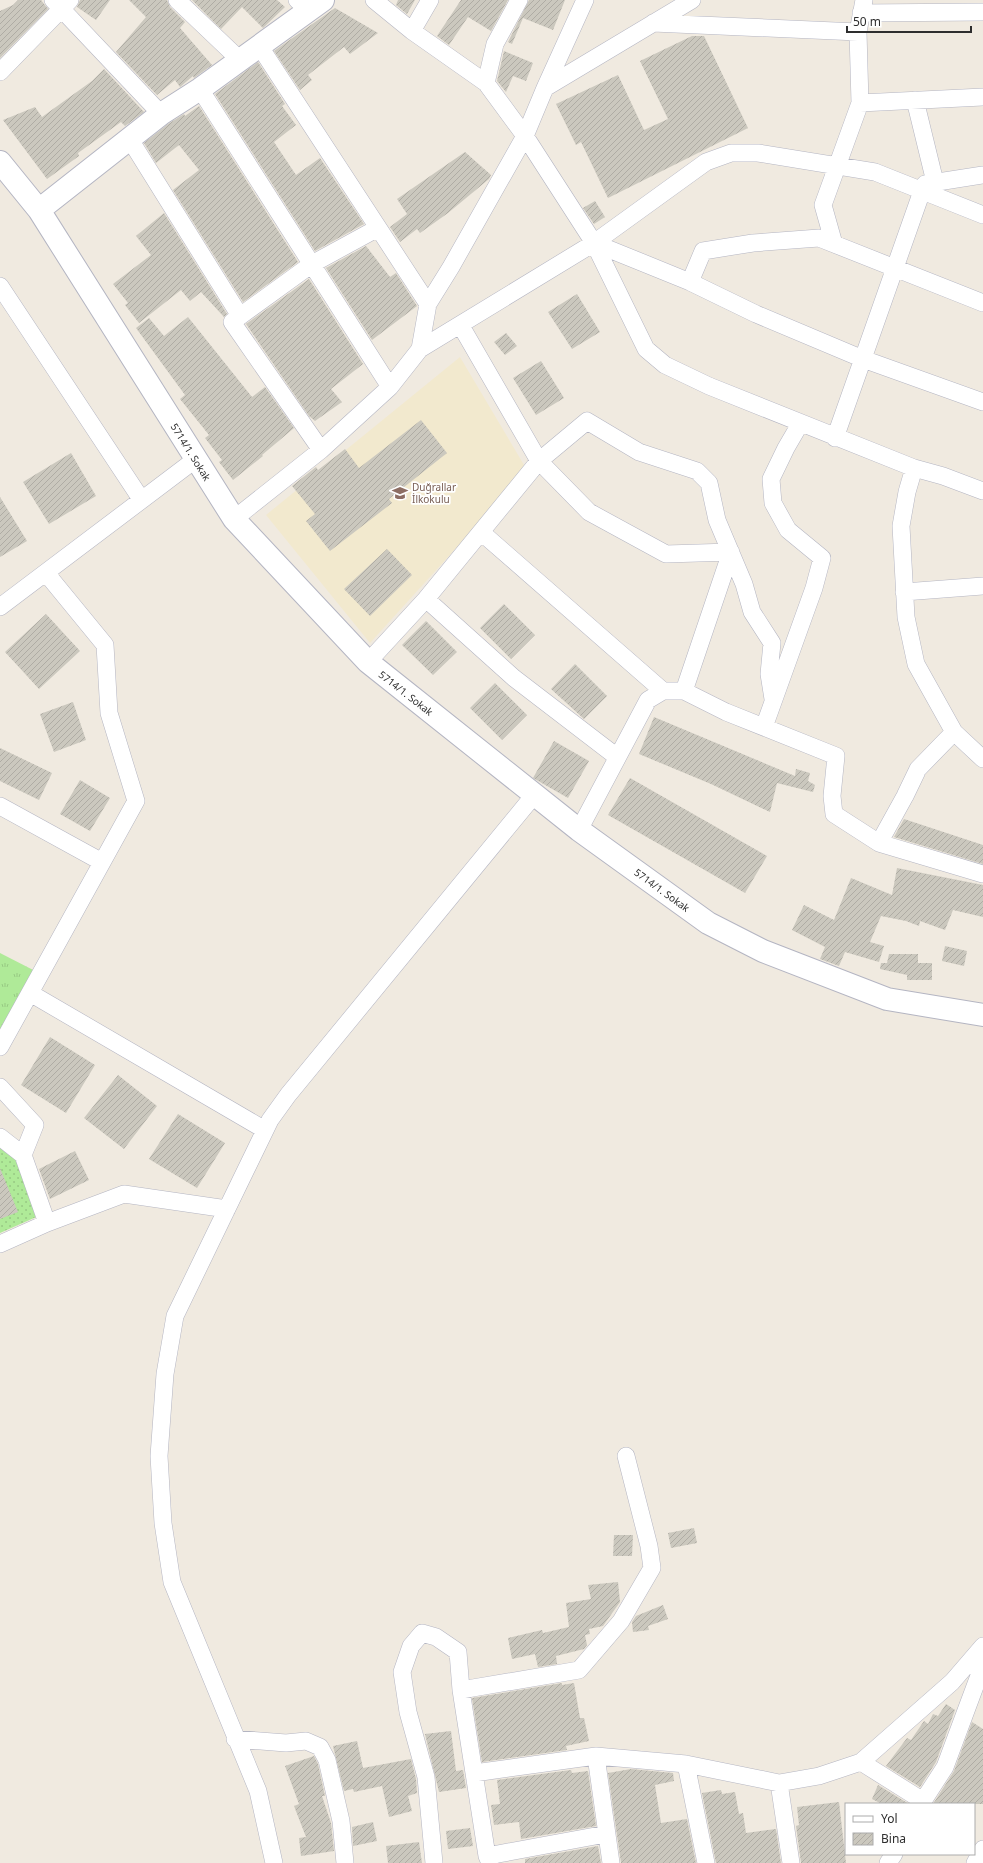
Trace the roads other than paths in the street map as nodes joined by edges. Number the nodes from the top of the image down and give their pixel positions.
1 (177, 0) edge
2 (374, 0) edge
3 (430, 0) edge
4 (519, 0) edge
5 (585, 0) edge
6 (692, 0) edge
7 (62, 3) edge
8 (310, 3) edge
9 (863, 6) edge
10 (983, 12) edge
11 (654, 23) junction
12 (412, 31) junction
13 (858, 32) junction
14 (260, 47) junction
15 (240, 60) junction
16 (0, 72) edge
17 (486, 83) junction
18 (545, 88) junction
19 (200, 89) junction
20 (983, 97) edge
21 (915, 100) junction
22 (860, 103) junction
23 (161, 114) junction
24 (525, 136) junction
25 (129, 138) junction
26 (0, 162) edge
27 (838, 167) junction
28 (983, 175) edge
29 (922, 187) junction
30 (39, 210) junction
31 (983, 215) edge
32 (378, 228) junction
33 (594, 243) junction
34 (834, 244) junction
35 (312, 264) junction
36 (895, 268) junction
37 (690, 282) junction
38 (0, 286) edge
39 (983, 303) edge
40 (428, 304) junction
41 (240, 316) junction
42 (462, 326) junction
43 (420, 349) junction
44 (863, 359) junction
45 (390, 387) junction
46 (983, 402) edge
47 (800, 424) junction
48 (835, 438) junction
49 (321, 450) junction
50 (196, 459) junction
51 (539, 461) junction
52 (914, 468) junction
53 (983, 491) edge
54 (141, 499) junction
55 (234, 519) junction
56 (481, 532) junction
57 (731, 552) junction
58 (46, 573) junction
59 (983, 586) edge
60 (904, 592) junction
61 (426, 599) junction
62 (0, 607) edge
63 (368, 662) junction
64 (663, 691) junction
65 (684, 691) junction
66 (773, 699) junction
67 (764, 727) junction
68 (954, 732) junction
69 (617, 758) junction
70 (983, 759) edge
71 (535, 794) junction
72 (0, 806) edge
73 (579, 830) junction
74 (879, 843) junction
75 (102, 862) junction
76 (983, 874) edge
77 (30, 993) junction
78 (983, 1015) edge
79 (0, 1047) edge
80 (0, 1087) edge
81 (265, 1130) junction
82 (0, 1137) edge
83 (23, 1155) junction
84 (227, 1209) junction
85 (47, 1223) junction
86 (0, 1244) edge
87 (626, 1456) dead end
88 (983, 1646) edge
89 (983, 1664) edge
90 (461, 1690) junction
91 (235, 1739) junction
92 (596, 1756) junction
93 (861, 1762) junction
94 (686, 1764) junction
95 (474, 1773) junction
96 (779, 1783) junction
97 (922, 1802) edge
98 (606, 1834) junction
99 (488, 1860) edge
100 (274, 1863) edge
101 (345, 1863) edge
102 (434, 1863) edge
103 (611, 1863) edge
104 (706, 1863) edge
105 (792, 1863) edge

1 - 15 street
2 - 12 street
3 - 12 street
4 - 17 street
5 - 18 street
6 - 11 street
7 - 16 street
7 - 23 street
8 - 14 main road
9 - 10 street
9 - 13 street
11 - 13 street
11 - 18 street
12 - 17 street
13 - 22 street
14 - 15 main road
14 - 32 street
15 - 19 main road
17 - 24 street
18 - 24 street
19 - 23 main road
19 - 35 street
20 - 21 street
21 - 22 street
21 - 29 street
22 - 27 street
23 - 25 main road
24 - 33 street
24 - 40 street
25 - 30 main road
25 - 41 street
26 - 30 main road, 5714/1. Sokak
27 - 29 street
27 - 33 street
27 - 34 street
28 - 29 street
29 - 31 street
29 - 36 street
30 - 50 main road, 5714/1. Sokak
32 - 35 street
32 - 40 street
33 - 37 street
33 - 42 street
33 - 47 street
34 - 36 street
34 - 37 street
35 - 41 street
35 - 45 street
36 - 39 street
36 - 44 street
37 - 44 street
38 - 54 street
40 - 43 street
41 - 49 street
42 - 43 street
42 - 51 street
43 - 45 street
44 - 46 street
44 - 48 street
45 - 49 street
47 - 48 street
47 - 66 street
48 - 52 street
49 - 55 street
50 - 54 street
50 - 55 main road, 5714/1. Sokak
51 - 56 street
51 - 57 street
51 - 57 street
52 - 53 street
52 - 60 street
54 - 58 street
55 - 63 main road, 5714/1. Sokak
56 - 61 street
56 - 64 street
57 - 65 street
57 - 66 street
58 - 62 street
58 - 75 street
59 - 60 street
60 - 68 street
61 - 63 street
61 - 69 street
63 - 71 main road, 5714/1. Sokak
64 - 65 street
64 - 69 street
65 - 67 street
66 - 67 street
67 - 74 street
68 - 70 street
68 - 74 street
69 - 73 street
71 - 73 main road, 5714/1. Sokak
71 - 81 street
72 - 75 street
73 - 78 main road, 5714/1. Sokak
74 - 76 street
75 - 77 street
77 - 79 street
77 - 81 street
80 - 83 street
81 - 84 street
82 - 83 street
83 - 85 street
84 - 85 street
84 - 91 street
85 - 86 street
87 - 90 street
88 - 93 street
89 - 97 street
90 - 95 street
90 - 102 street
91 - 100 street
91 - 101 street
92 - 94 street
92 - 95 street
92 - 98 street
93 - 96 street
93 - 97 street
94 - 96 street
94 - 104 street
95 - 99 street
96 - 105 street
98 - 99 street
98 - 103 street

